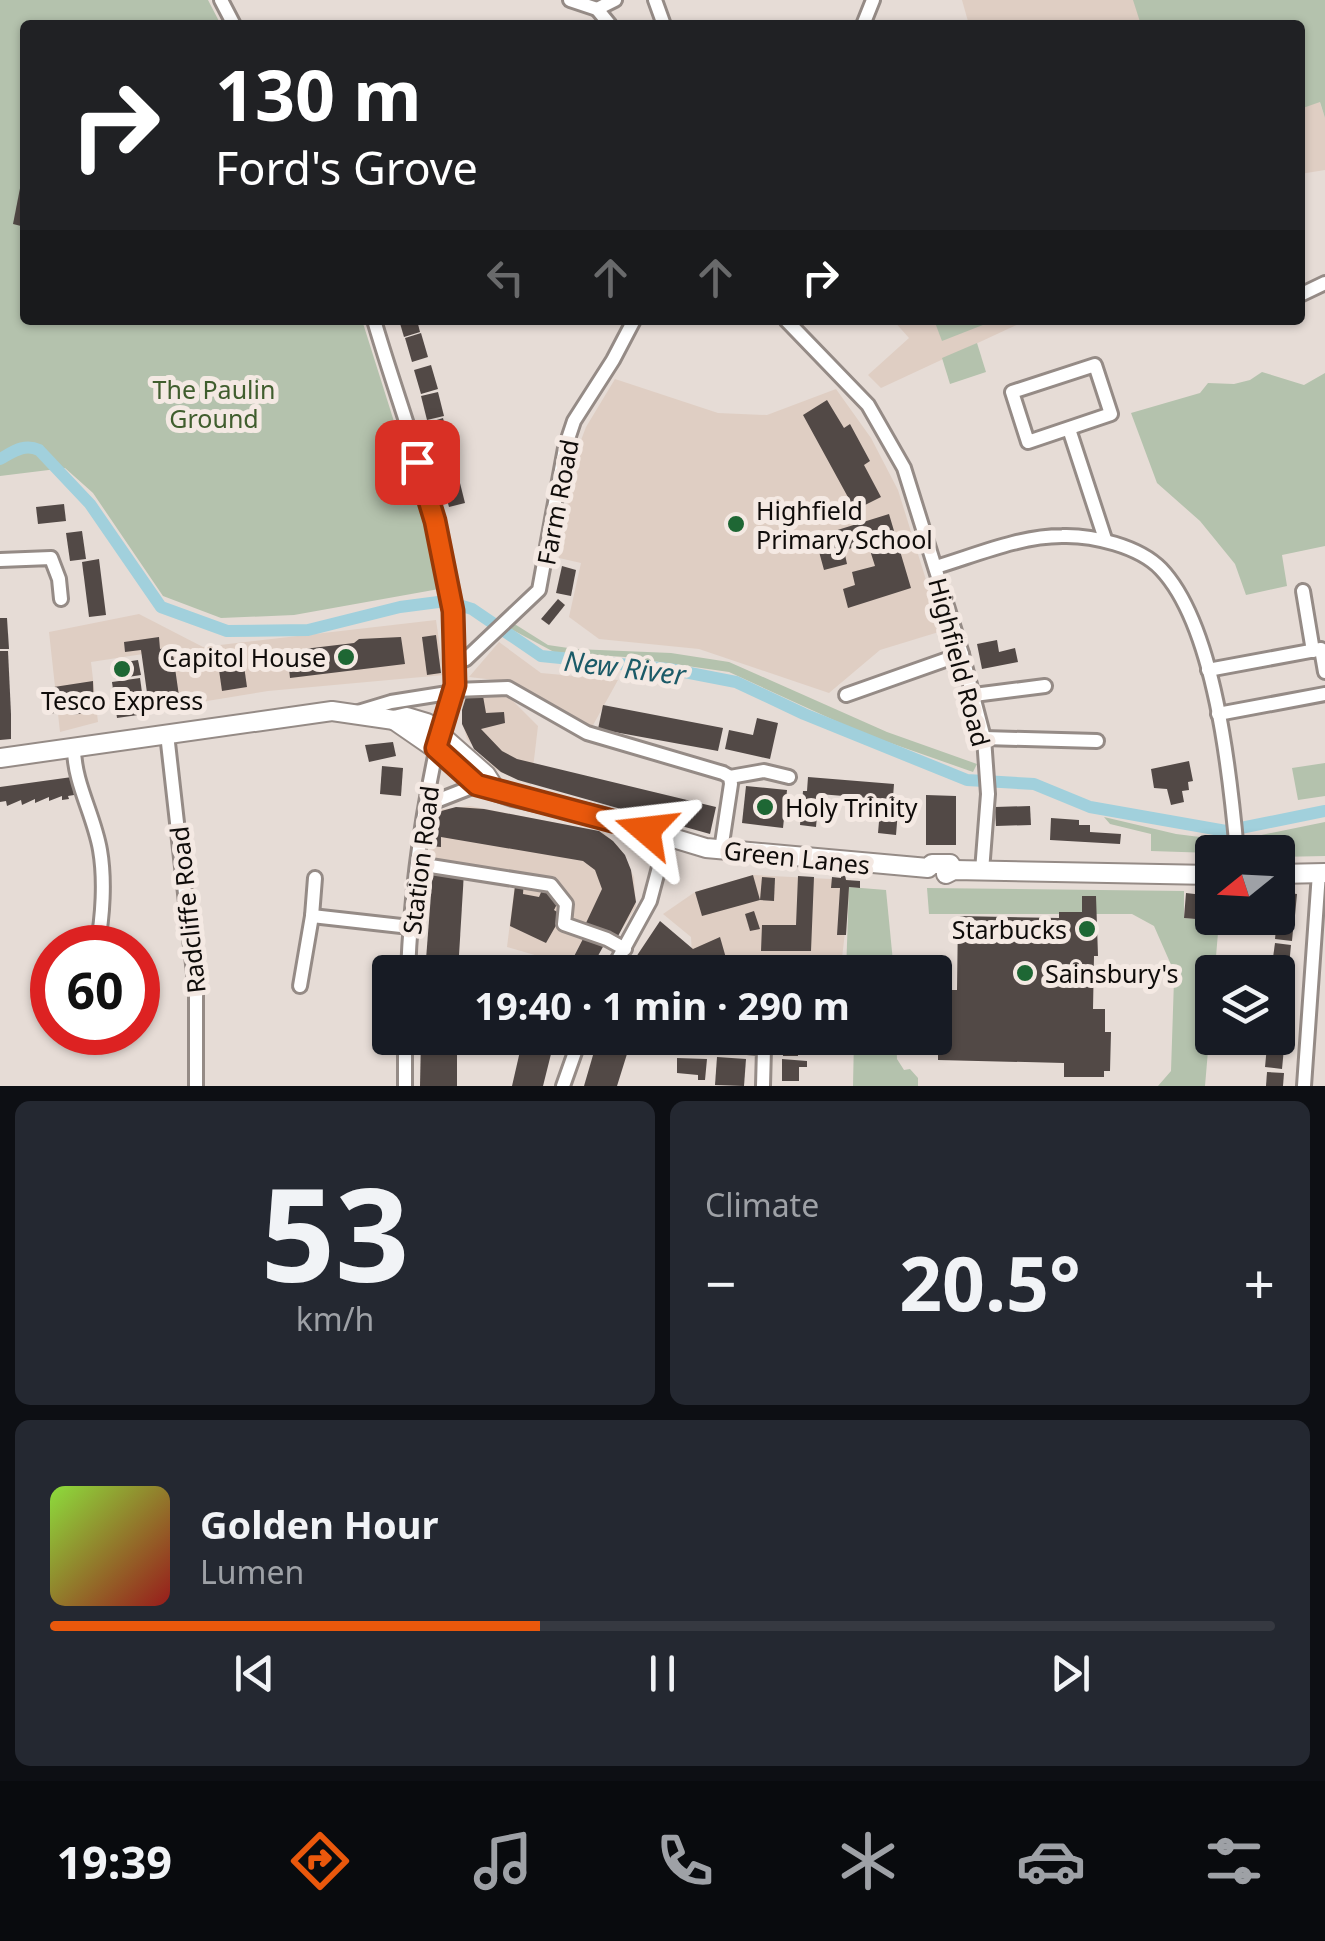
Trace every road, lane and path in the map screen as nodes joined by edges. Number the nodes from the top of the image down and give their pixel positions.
1 (570, 0) edge
2 (615, 0) edge
3 (597, 9) junction
4 (606, 20) edge
5 (376, 325) edge
6 (631, 325) edge
7 (791, 325) edge
8 (1069, 429) junction
9 (1105, 539) junction
10 (0, 560) edge
11 (936, 567) junction
12 (1303, 590) dead end
13 (60, 599) dead end
14 (1313, 650) junction
15 (962, 654) junction
16 (457, 663) junction
17 (1208, 670) junction
18 (1325, 672) edge
19 (1044, 686) dead end
20 (454, 691) junction
21 (1325, 694) edge
22 (846, 695) dead end
23 (974, 695) junction
24 (356, 713) junction
25 (1218, 714) junction
26 (167, 734) junction
27 (984, 738) junction
28 (438, 740) junction
29 (1097, 741) dead end
30 (74, 748) junction
31 (0, 758) edge
32 (789, 776) dead end
33 (730, 777) junction
34 (486, 787) junction
35 (426, 805) junction
36 (1235, 835) edge
37 (667, 837) junction
38 (721, 850) junction
39 (418, 864) junction
40 (982, 871) junction
41 (1322, 873) edge
42 (1295, 874) edge
43 (1195, 875) edge
44 (315, 878) dead end
45 (312, 916) junction
46 (101, 925) edge
47 (410, 927) junction
48 (625, 949) junction
49 (409, 955) edge
50 (622, 955) edge
51 (300, 986) dead end
52 (405, 1055) edge
53 (574, 1055) edge
54 (764, 1055) edge
55 (196, 1086) edge
56 (404, 1086) edge
57 (563, 1086) edge
58 (763, 1086) edge
59 (1304, 1086) edge

1 - 3 street
2 - 3 street
3 - 4 street
5 - 16 street, Station Road
6 - 16 street, Farm Road
7 - 11 street, Highfield Road
8 - 8 street
8 - 9 street
9 - 11 street
9 - 17 street
10 - 13 street
11 - 15 street, Highfield Road
12 - 14 street
14 - 17 street
14 - 18 street
15 - 22 street
15 - 23 street, Highfield Road
16 - 20 street, Station Road
17 - 25 street
19 - 23 street
20 - 24 street
20 - 28 street, Station Road
20 - 33 street
21 - 25 street
23 - 27 street, Highfield Road
24 - 26 main road, Green Lanes
24 - 28 main road, Green Lanes
25 - 36 street
26 - 30 main road, Green Lanes
26 - 55 street, Radcliffe Road
27 - 29 street
27 - 40 street, Highfield Road
28 - 34 main road, Green Lanes
28 - 35 street, Station Road
30 - 31 main road, Green Lanes
30 - 46 street
32 - 33 street
33 - 38 street
34 - 35 street
34 - 37 main road, Green Lanes
35 - 39 street, Station Road
37 - 38 main road, Green Lanes
37 - 48 street
38 - 40 main road, Green Lanes
39 - 47 street, Station Road
39 - 48 street
40 - 43 main road, Green Lanes
41 - 42 main road
41 - 59 street
44 - 45 street
45 - 47 street
45 - 51 street
47 - 49 street, Station Road
48 - 50 street
52 - 56 street
53 - 57 street
54 - 58 street

